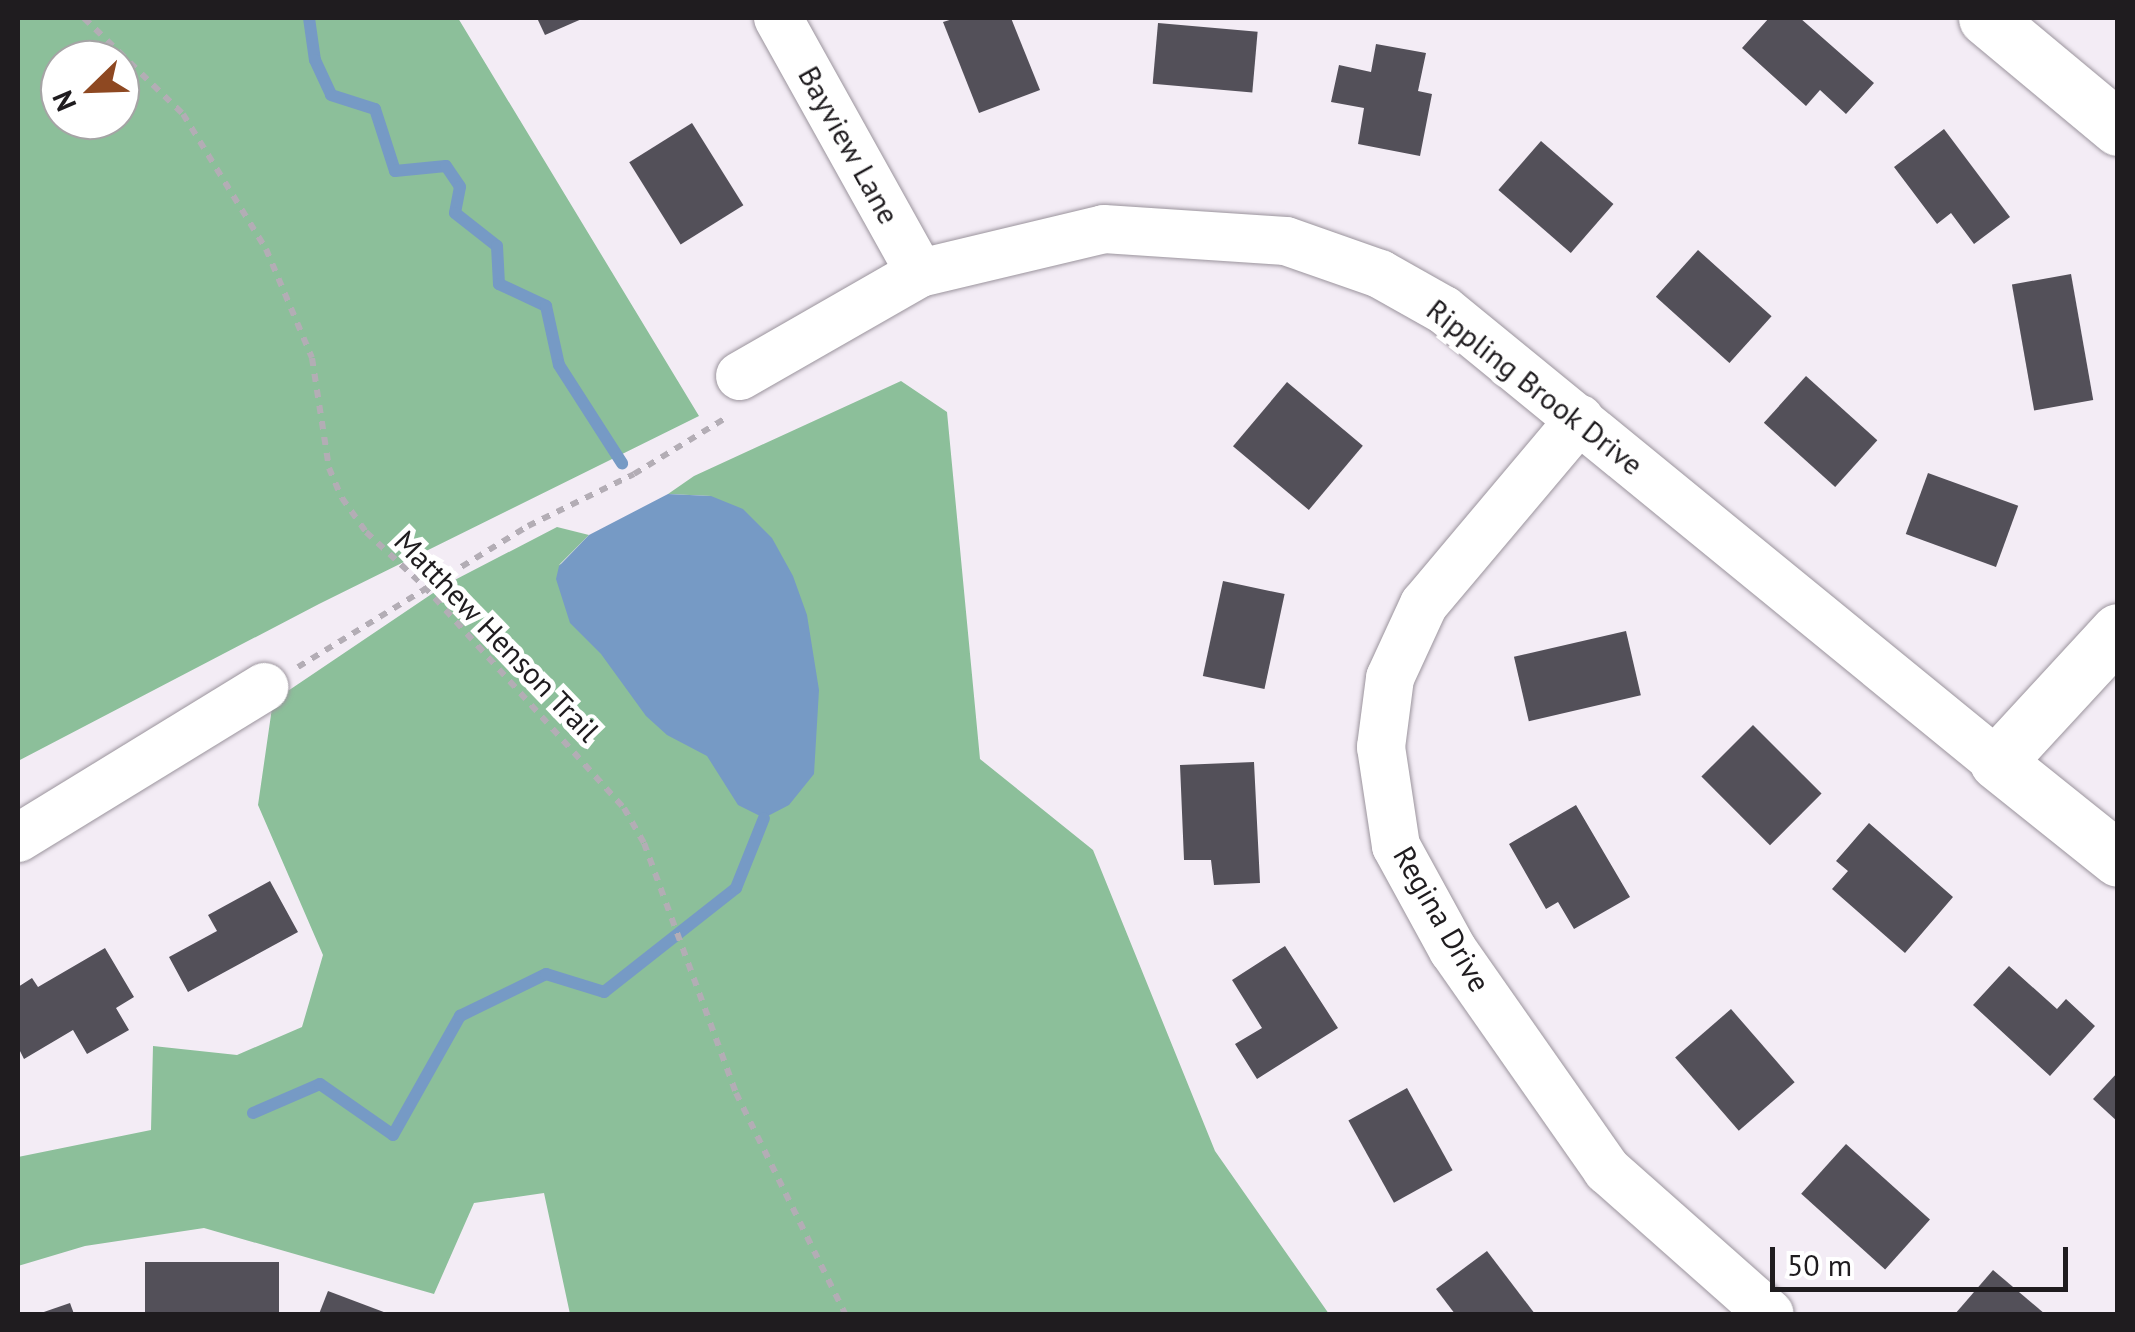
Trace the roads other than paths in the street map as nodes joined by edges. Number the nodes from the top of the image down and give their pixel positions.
1 (778, 18) edge
2 (1986, 18) edge
3 (2118, 128) edge
4 (920, 273) junction
5 (732, 398) road end
6 (1580, 419) junction
7 (2118, 631) edge
8 (264, 688) road end
9 (1997, 762) junction
10 (18, 838) edge
11 (2118, 859) edge
12 (1754, 1310) edge

1 - 4 street, Bayview Lane
2 - 3 street
4 - 5 street, Rippling Brook Drive
4 - 6 street, Rippling Brook Drive
6 - 9 street, Rippling Brook Drive
6 - 12 street, Regina Drive
7 - 9 street
8 - 10 street
9 - 11 street, Rippling Brook Drive

